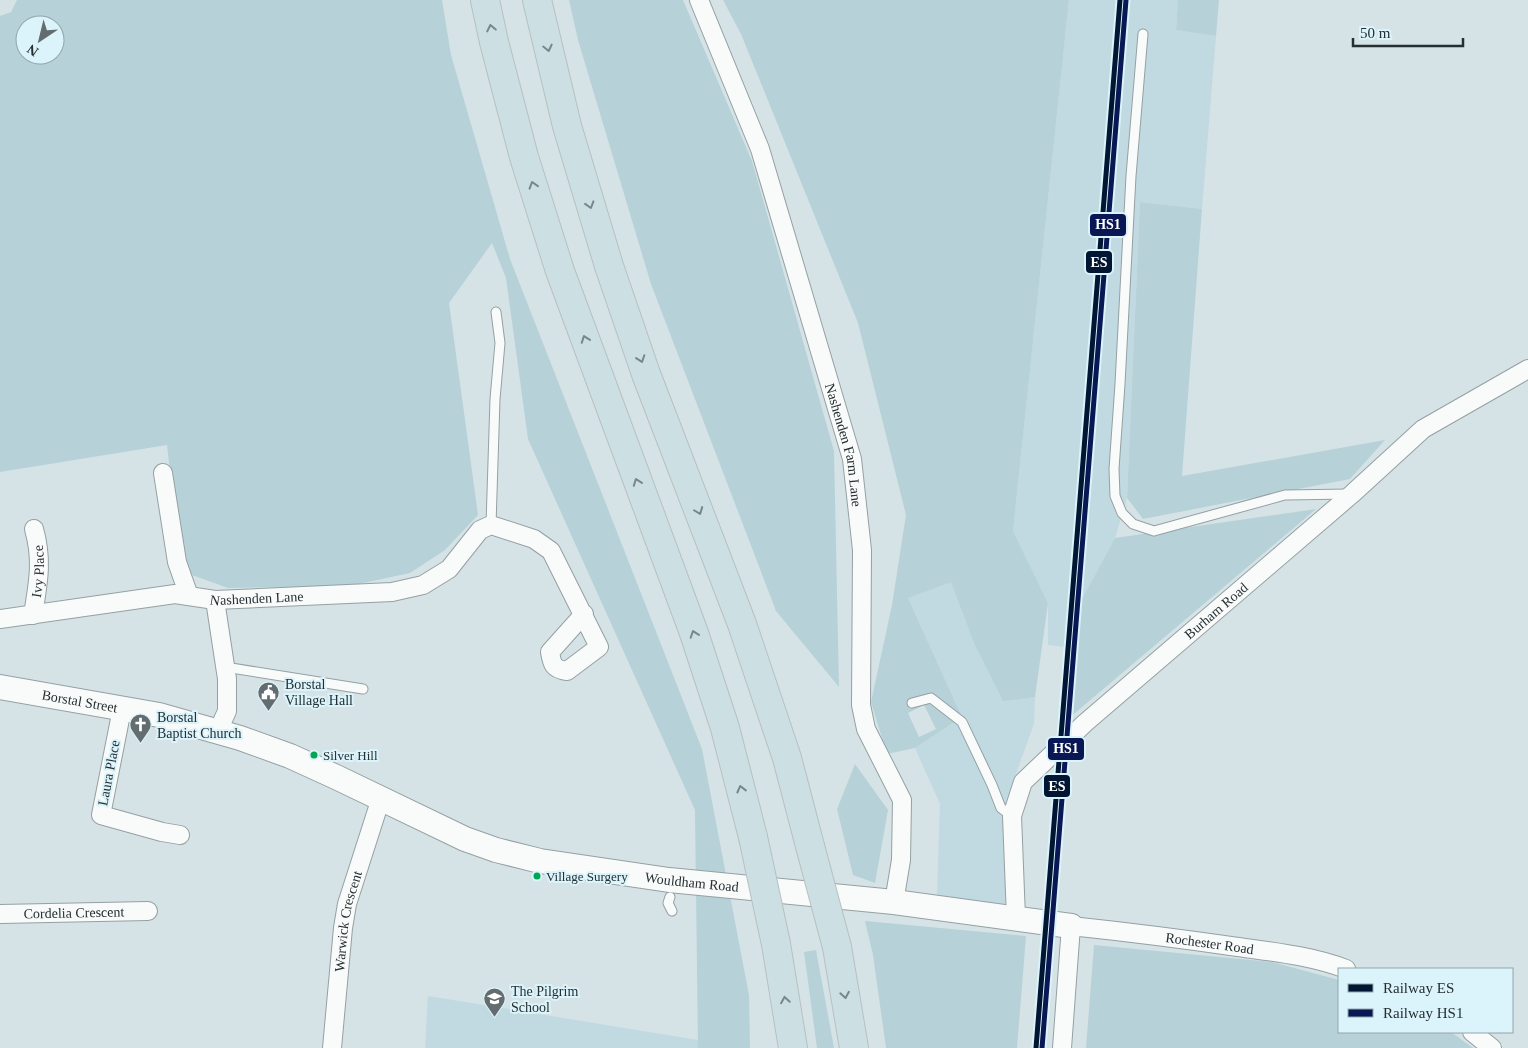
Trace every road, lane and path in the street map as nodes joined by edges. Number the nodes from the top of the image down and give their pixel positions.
1 (485, 0) edge
2 (537, 0) edge
3 (699, 0) edge
4 (1143, 34) dead end
5 (496, 312) dead end
6 (1528, 369) edge
7 (163, 473) dead end
8 (1352, 494) junction
9 (491, 525) junction
10 (34, 529) dead end
11 (189, 596) junction
12 (215, 600) junction
13 (584, 614) dead end
14 (33, 615) junction
15 (0, 619) edge
16 (225, 667) junction
17 (0, 688) edge
18 (363, 689) dead end
19 (912, 703) dead end
20 (122, 709) junction
21 (218, 732) junction
22 (381, 798) junction
23 (1012, 816) junction
24 (180, 835) dead end
25 (670, 897) dead end
26 (894, 902) junction
27 (672, 910) dead end
28 (148, 912) dead end
29 (0, 914) edge
30 (1016, 918) junction
31 (1071, 926) junction
32 (1343, 968) edge
33 (1473, 1033) edge
34 (332, 1048) edge
35 (793, 1048) edge
36 (854, 1048) edge
37 (1062, 1048) edge
38 (1492, 1048) edge

35 -> 1 highway, bridge
2 -> 36 highway, bridge
3 - 26 street, Nashenden Farm Lane
4 - 8 lane
5 - 9 lane
6 - 8 street, Burham Road
7 - 11 street
8 - 23 street, Burham Road
9 - 12 street, Nashenden Lane
9 - 13 street
10 - 14 street, Ivy Place
11 - 12 street, Nashenden Lane
11 - 14 street, Nashenden Lane
12 - 16 street
14 - 15 street, Nashenden Lane
16 - 18 lane
16 - 21 street
17 - 20 street, Borstal Street
19 - 23 lane
20 - 21 street, Borstal Street
20 - 24 street, Laura Place
21 - 22 street, Wouldham Road
22 - 26 street, Wouldham Road
22 - 34 street, Warwick Crescent
23 - 30 street, Burham Road
25 - 27 lane
26 - 30 street, Wouldham Road
28 - 29 street, Cordelia Crescent
30 - 31 street, Wouldham Road
31 - 32 street, Rochester Road
31 - 37 street
33 - 38 street

